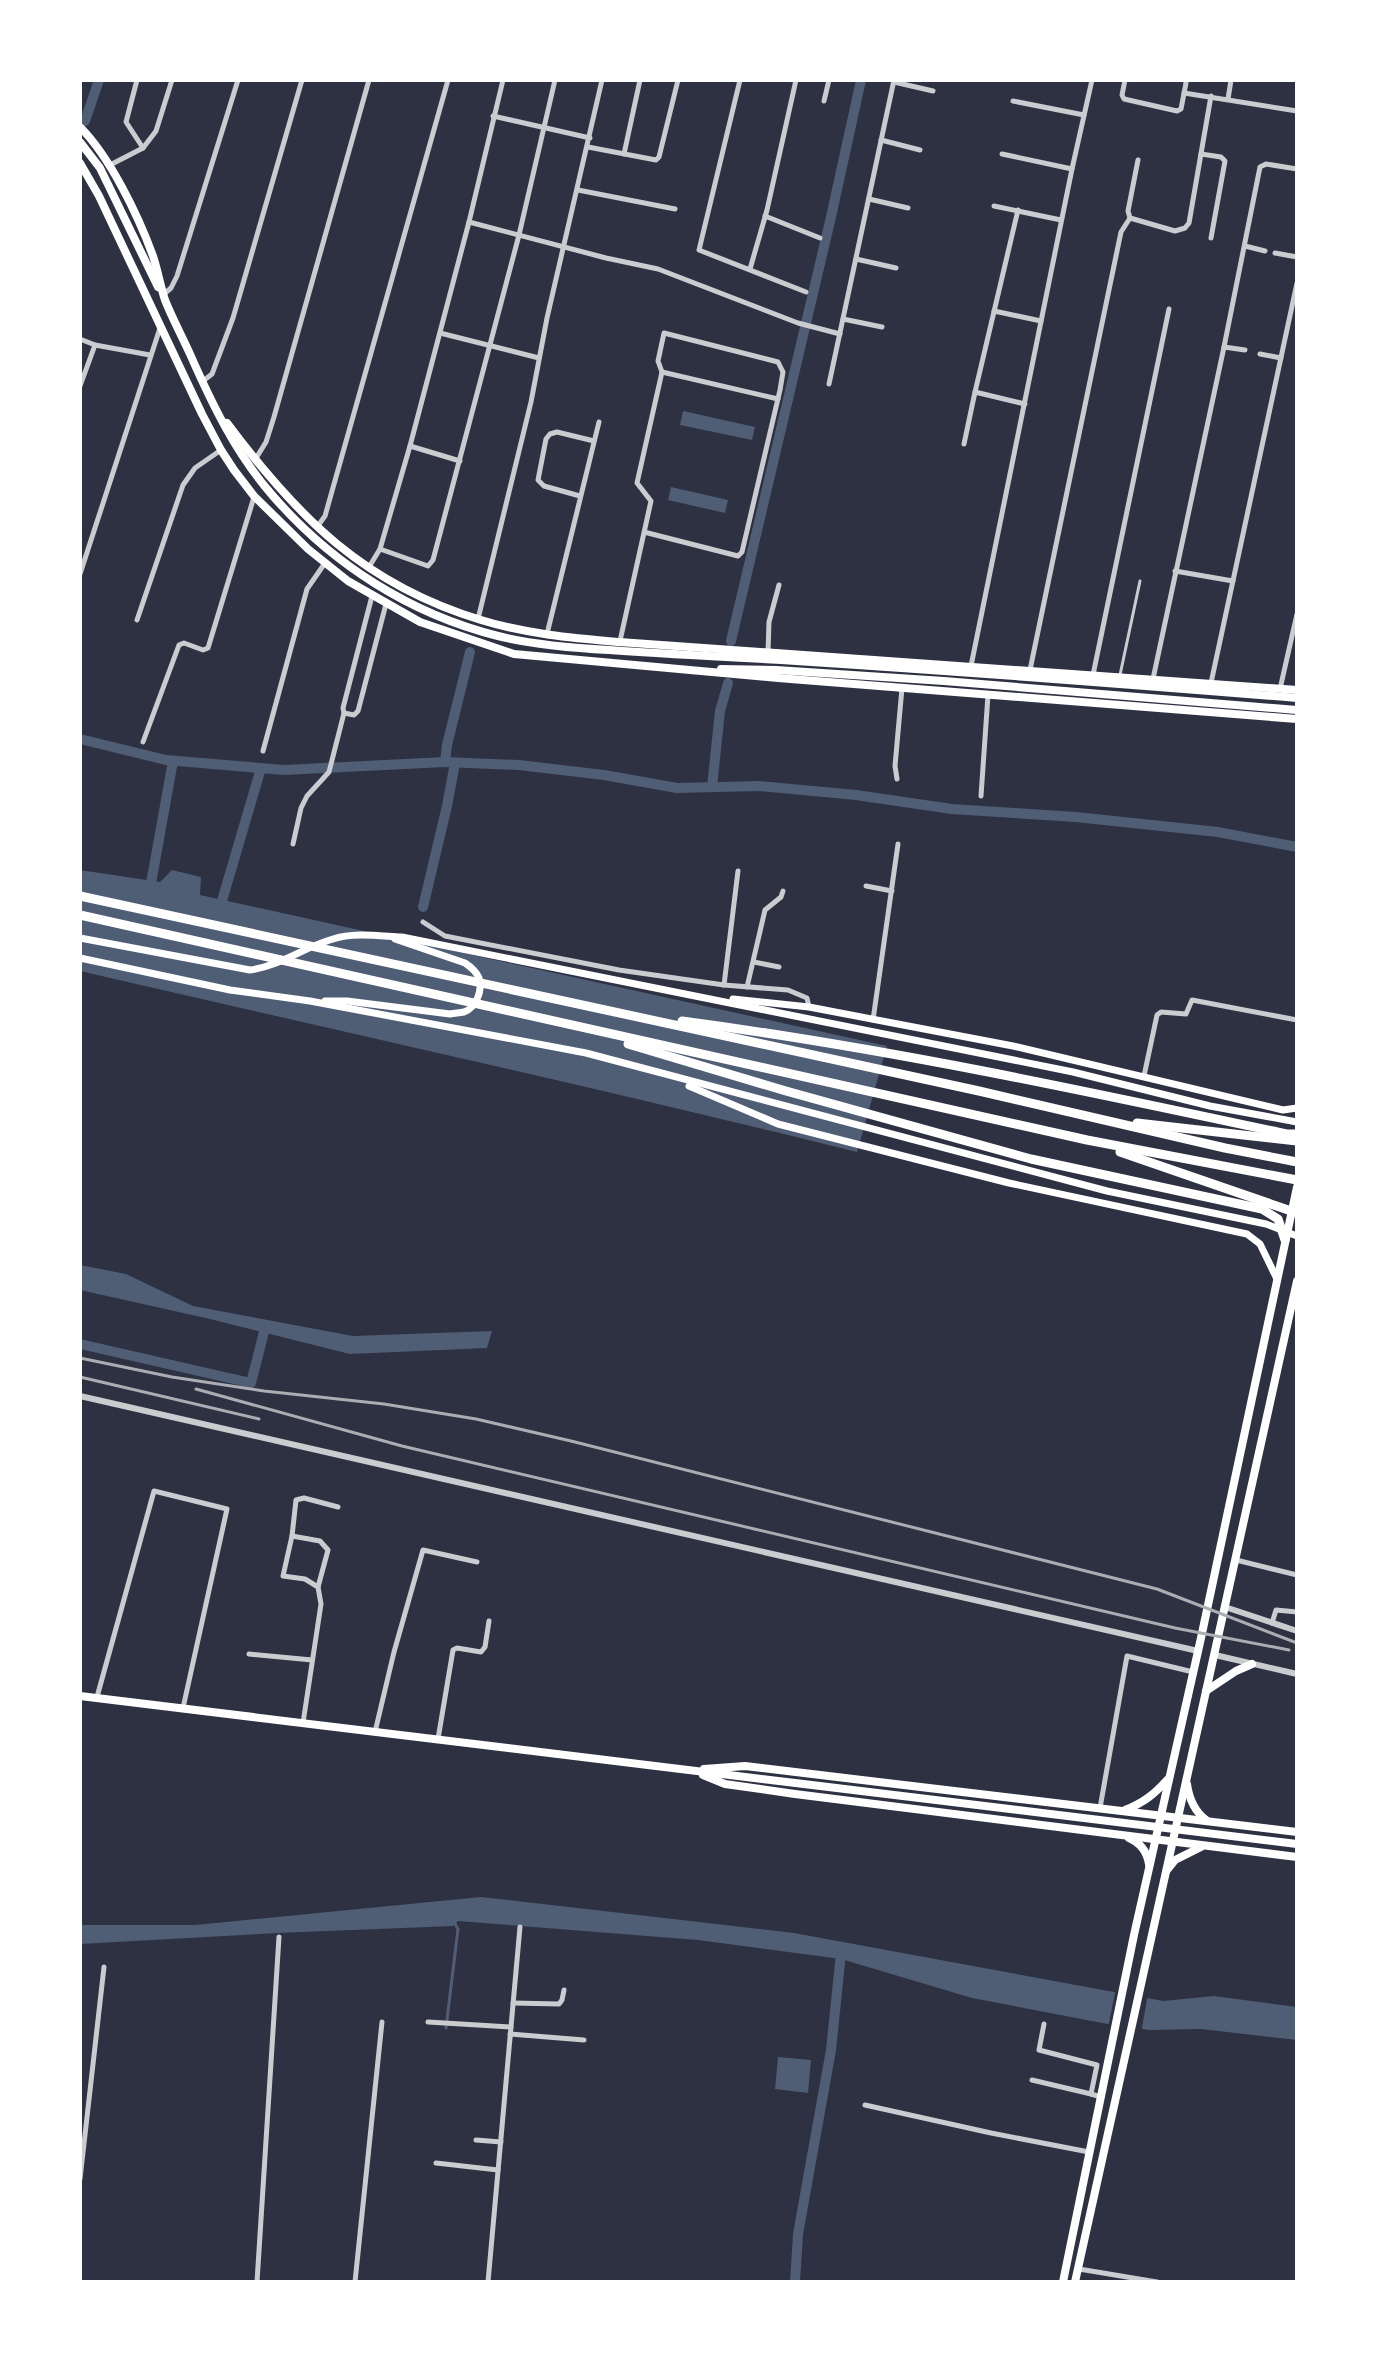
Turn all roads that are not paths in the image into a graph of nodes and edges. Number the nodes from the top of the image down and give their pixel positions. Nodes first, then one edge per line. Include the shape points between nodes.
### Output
1 (137, 80) edge
2 (172, 80) edge
3 (238, 80) edge
4 (302, 80) edge
5 (369, 80) edge
6 (448, 80) edge
7 (503, 80) edge
8 (555, 80) edge
9 (602, 80) edge
10 (640, 80) edge
11 (678, 80) edge
12 (740, 80) edge
13 (796, 80) edge
14 (829, 80) edge
15 (1092, 80) edge
16 (1125, 80) edge
17 (1185, 80) edge
18 (1231, 80) edge
19 (894, 81) edge
20 (933, 91) dead end
21 (1184, 93) junction
22 (1211, 96) junction
23 (1228, 99) junction
24 (824, 101) dead end
25 (1013, 101) dead end
26 (1297, 111) edge
27 (1084, 115) junction
28 (493, 116) junction
29 (80, 127) edge
30 (544, 127) junction
31 (590, 138) junction
32 (881, 140) junction
33 (80, 142) edge
34 (588, 147) junction
35 (143, 148) junction
36 (920, 150) dead end
37 (624, 154) junction
38 (1002, 154) dead end
39 (1201, 154) junction
40 (1138, 160) dead end
41 (80, 163) edge
42 (110, 165) junction
43 (1072, 169) junction
44 (1297, 169) edge
45 (578, 190) junction
46 (869, 199) junction
47 (994, 206) dead end
48 (908, 208) dead end
49 (675, 209) dead end
50 (1018, 210) junction
51 (765, 216) junction
52 (1130, 218) junction
53 (1061, 220) junction
54 (469, 222) junction
55 (519, 235) junction
56 (820, 238) dead end
57 (1211, 238) dead end
58 (1245, 246) junction
59 (565, 248) junction
60 (1265, 251) dead end
61 (1275, 253) dead end
62 (1297, 257) edge
63 (856, 259) junction
64 (896, 268) dead end
65 (750, 269) junction
66 (1297, 283) edge
67 (806, 292) dead end
68 (163, 296) junction
69 (1169, 309) dead end
70 (994, 311) junction
71 (843, 319) junction
72 (1041, 321) junction
73 (161, 327) junction
74 (882, 327) dead end
75 (440, 333) junction
76 (840, 334) junction
77 (80, 339) edge
78 (95, 345) junction
79 (491, 345) junction
80 (1224, 347) junction
81 (1245, 350) dead end
82 (1260, 354) dead end
83 (150, 355) junction
84 (539, 358) junction
85 (1281, 358) junction
86 (662, 372) junction
87 (202, 381) junction
88 (829, 384) dead end
89 (80, 386) edge
90 (975, 392) junction
91 (778, 399) junction
92 (213, 403) junction
93 (1025, 404) junction
94 (599, 422) dead end
95 (594, 441) junction
96 (964, 444) dead end
97 (410, 446) junction
98 (221, 450) junction
99 (255, 460) junction
100 (460, 461) junction
101 (254, 496) junction
102 (580, 496) junction
103 (316, 528) junction
104 (644, 532) junction
105 (380, 549) junction
106 (82, 562) edge
107 (325, 563) junction
108 (369, 567) junction
109 (1175, 571) junction
110 (80, 574) edge
111 (1140, 581) dead end
112 (1233, 581) junction
113 (779, 585) dead end
114 (372, 596) junction
115 (386, 604) junction
116 (1297, 614) edge
117 (478, 619) junction
118 (137, 620) dead end
119 (547, 634) junction
120 (619, 642) junction
121 (768, 652) junction
122 (971, 666) junction
123 (684, 670) junction
124 (1030, 670) junction
125 (1093, 675) junction
126 (1117, 677) junction
127 (1153, 679) junction
128 (1177, 681) junction
129 (1211, 683) junction
130 (902, 688) junction
131 (1280, 689) junction
132 (1297, 690) edge
133 (988, 695) junction
134 (1297, 698) edge
135 (1112, 704) junction
136 (1174, 709) junction
137 (1297, 710) edge
138 (344, 713) junction
139 (1297, 719) edge
140 (143, 742) dead end
141 (263, 751) dead end
142 (897, 779) dead end
143 (981, 796) dead end
144 (293, 844) dead end
145 (898, 844) dead end
146 (738, 871) dead end
147 (866, 886) dead end
148 (783, 891) dead end
149 (892, 891) junction
150 (80, 896) edge
151 (80, 915) edge
152 (423, 922) dead end
153 (389, 937) junction
154 (80, 938) edge
155 (80, 958) edge
156 (754, 962) junction
157 (779, 967) dead end
158 (724, 985) junction
159 (747, 987) junction
160 (699, 996) junction
161 (310, 1001) junction
162 (809, 1007) junction
163 (619, 1013) junction
164 (873, 1020) junction
165 (1297, 1020) edge
166 (558, 1023) junction
167 (666, 1076) junction
168 (1144, 1076) junction
169 (1297, 1108) edge
170 (1098, 1117) junction
171 (1297, 1122) edge
172 (1297, 1134) edge
173 (1087, 1140) junction
174 (1297, 1141) edge
175 (1297, 1162) edge
176 (1297, 1180) edge
177 (1297, 1187) edge
178 (1297, 1213) edge
179 (1297, 1236) edge
180 (1285, 1240) junction
181 (1277, 1279) junction
182 (1297, 1281) edge
183 (80, 1396) edge
184 (338, 1507) dead end
185 (292, 1536) junction
186 (1235, 1560) junction
187 (477, 1562) dead end
188 (1297, 1575) edge
189 (318, 1587) junction
190 (1225, 1607) junction
191 (1297, 1612) edge
192 (489, 1621) dead end
193 (1272, 1623) junction
194 (1297, 1631) edge
195 (1198, 1651) junction
196 (249, 1654) dead end
197 (1215, 1655) junction
198 (312, 1660) junction
199 (1252, 1664) junction
200 (1193, 1672) junction
201 (1297, 1674) edge
202 (1206, 1691) junction
203 (80, 1696) edge
204 (96, 1698) junction
205 (183, 1708) junction
206 (303, 1723) junction
207 (375, 1732) junction
208 (438, 1740) junction
209 (1188, 1767) junction
210 (691, 1770) junction
211 (1169, 1778) junction
212 (1059, 1803) junction
213 (1100, 1809) junction
214 (1120, 1811) junction
215 (1160, 1816) junction
216 (1177, 1819) junction
217 (1208, 1822) junction
218 (1054, 1826) junction
219 (1280, 1830) junction
220 (1297, 1832) edge
221 (1116, 1833) junction
222 (1156, 1839) junction
223 (1173, 1841) junction
224 (1297, 1844) edge
225 (1206, 1845) junction
226 (1278, 1854) junction
227 (1297, 1857) edge
228 (1149, 1869) junction
229 (1164, 1875) junction
230 (520, 1927) dead end
231 (279, 1937) dead end
232 (104, 1967) dead end
233 (564, 1990) dead end
234 (513, 2003) junction
235 (382, 2022) dead end
236 (428, 2022) dead end
237 (1044, 2024) dead end
238 (511, 2030) junction
239 (584, 2040) dead end
240 (1032, 2080) dead end
241 (1096, 2095) junction
242 (865, 2105) dead end
243 (476, 2140) dead end
244 (501, 2142) junction
245 (1089, 2152) junction
246 (436, 2163) dead end
247 (498, 2170) junction
248 (80, 2179) edge
249 (1078, 2269) junction
250 (257, 2282) edge
251 (355, 2282) edge
252 (488, 2282) edge
253 (1063, 2282) edge
254 (1075, 2282) edge
255 (1157, 2282) edge

1 - 35 street via 126,122
2 - 35 street via 156,131
3 - 68 street via 177,276
4 - 87 street via 232,321 212,374
5 - 99 street via 274,417
6 - 103 street via 325,516
7 - 28 street
8 - 30 street
9 - 31 street
10 - 37 street
11 - 37 street via 659,157 653,161
12 - 65 street via 699,250
13 - 51 street
14 - 24 street
15 - 27 street
16 - 21 street via 1124,99 1179,110
17 - 21 street
18 - 23 street
19 - 20 street
19 - 32 street
21 - 22 street
22 - 23 street
22 - 39 street
23 - 26 street
25 - 27 street
27 - 43 street
28 - 30 street
28 - 54 street
29 - 42 main road
30 - 31 street
30 - 55 street
31 - 34 street
32 - 36 street
32 - 46 street
33 - 68 main road via 100,168
34 - 37 street
34 - 45 street
35 - 42 street
38 - 43 street
39 - 52 street via 1185,228 1175,231
39 - 57 street via 1225,161
40 - 52 street
41 - 73 main road
42 - 68 main road via 148,244
43 - 53 street
44 - 58 street via 1260,167
45 - 49 street
45 - 59 street
46 - 48 street
46 - 63 street
47 - 50 street
50 - 53 street
50 - 70 street
51 - 56 street
51 - 65 street
52 - 124 street via 1121,232
53 - 72 street
54 - 55 street
54 - 75 street
55 - 59 street
55 - 79 street
58 - 60 street
58 - 80 street
59 - 76 street via 658,269
59 - 84 street
61 - 62 street
63 - 64 street
63 - 71 street
65 - 67 street
66 - 85 street
68 - 87 main road
69 - 125 street
70 - 72 street
70 - 90 street
71 - 74 street
71 - 76 street
72 - 93 street
73 - 83 street
73 - 98 main road
75 - 79 street
75 - 97 street
76 - 88 street
77 - 78 street
78 - 83 street
78 - 89 street
79 - 84 street
79 - 100 street
80 - 81 street
80 - 109 street
82 - 85 street
83 - 106 street
84 - 117 street
85 - 112 street
86 - 91 street
86 - 91 street via 658,361 664,333 778,362 783,372
86 - 104 street via 637,483 651,501
87 - 92 main road
90 - 93 street
90 - 96 street
91 - 104 street via 738,556
92 - 99 main road
92 - 134 main road via 249,466 294,520 343,563 402,599 498,636 562,647
93 - 122 street
94 - 95 street
95 - 102 street
95 - 102 street via 557,432 546,439 538,480
97 - 100 street
97 - 105 street
98 - 101 main road
98 - 118 street via 195,468 183,485
99 - 103 main road
100 - 105 street via 432,565
101 - 107 main road
101 - 140 street via 208,648 179,645
102 - 119 street
103 - 108 main road
104 - 120 street
105 - 108 street
106 - 110 street
107 - 114 main road
107 - 141 street via 307,589
108 - 117 main road via 428,601
109 - 112 street
109 - 127 street
111 - 126 lane
112 - 129 street
113 - 121 street
114 - 115 main road
114 - 138 street
115 - 123 main road via 420,622 514,654
115 - 138 street via 358,711
116 - 131 street
117 - 119 main road
119 - 120 main road
120 - 121 main road
121 - 122 main road
122 - 124 main road
123 - 130 main road
123 - 137 main road via 776,670
124 - 125 main road
125 - 126 main road
126 - 127 main road
126 - 135 main road
127 - 128 main road
128 - 129 main road
128 - 136 main road
129 - 131 main road
130 - 133 main road
130 - 142 street
131 - 132 main road
133 - 135 main road
133 - 143 street
135 - 136 main road
136 - 139 main road
138 - 144 street via 329,772 307,796
145 - 149 street
146 - 158 street
147 - 149 street
148 - 156 street via 765,910
149 - 164 street
150 - 163 highway
151 - 166 highway
152 - 158 street via 445,936
153 - 154 main road via 332,939 250,970
153 - 160 main road
153 - 161 main road via 472,968 480,982 472,1007 450,1014
155 - 161 main road
156 - 157 street
156 - 159 street
158 - 159 street
159 - 162 street via 788,990 807,998
160 - 162 main road
160 - 171 main road
161 - 167 main road via 586,1053
162 - 164 main road
163 - 170 highway
163 - 172 highway via 882,1051
164 - 168 main road
165 - 168 street via 1192,1000 1186,1014 1157,1015
166 - 173 highway
166 - 180 highway via 1031,1159 1243,1203 1278,1219
167 - 179 main road via 1107,1191 1266,1224
167 - 181 main road via 778,1124 1009,1183 1247,1234 1260,1244
168 - 169 main road via 1283,1110
170 - 174 highway
170 - 175 highway
173 - 176 highway
173 - 178 highway
177 - 180 main road
180 - 181 main road
181 - 195 main road
182 - 186 main road
183 - 195 street
184 - 185 street via 296,1500
185 - 189 street via 283,1576
185 - 189 street via 320,1541 328,1550
186 - 188 street
186 - 190 main road
187 - 207 street via 423,1550
189 - 198 street via 321,1604
190 - 193 street
190 - 197 main road
191 - 193 street via 1276,1610
192 - 208 street via 481,1652 453,1650
193 - 194 street
195 - 200 main road
196 - 198 street
197 - 199 street
197 - 202 main road
198 - 206 street
199 - 201 street
199 - 202 main road
200 - 211 main road
200 - 213 street via 1127,1656
202 - 209 main road
203 - 204 main road
204 - 205 main road
204 - 205 street via 154,1491 227,1509
205 - 206 main road
206 - 207 main road
207 - 208 main road
208 - 210 main road
209 - 216 main road
209 - 217 main road via 1191,1802
210 - 212 main road via 745,1766
210 - 218 main road via 725,1784
210 - 224 main road
211 - 214 main road via 1141,1804
211 - 215 main road
212 - 213 main road
212 - 218 main road via 1065,1819
213 - 214 main road
214 - 215 main road
215 - 216 main road
215 - 222 main road
216 - 217 main road
216 - 223 main road
217 - 219 main road
218 - 221 main road
219 - 220 main road
219 - 226 main road via 1270,1839
221 - 222 main road
221 - 228 main road via 1139,1844
222 - 223 main road
222 - 228 main road
223 - 225 main road
223 - 229 main road
225 - 226 main road
225 - 229 main road via 1175,1860
226 - 227 main road
228 - 241 main road
229 - 249 main road
230 - 234 street
231 - 250 street
232 - 248 street
233 - 234 street via 559,2004
234 - 238 street
235 - 251 street
236 - 238 street
237 - 241 street via 1039,2050 1097,2065
238 - 239 street
238 - 244 street
240 - 241 street
241 - 245 main road
242 - 245 street
243 - 244 street
244 - 247 street
245 - 253 main road
246 - 247 street
247 - 252 street
249 - 254 main road
249 - 255 street

